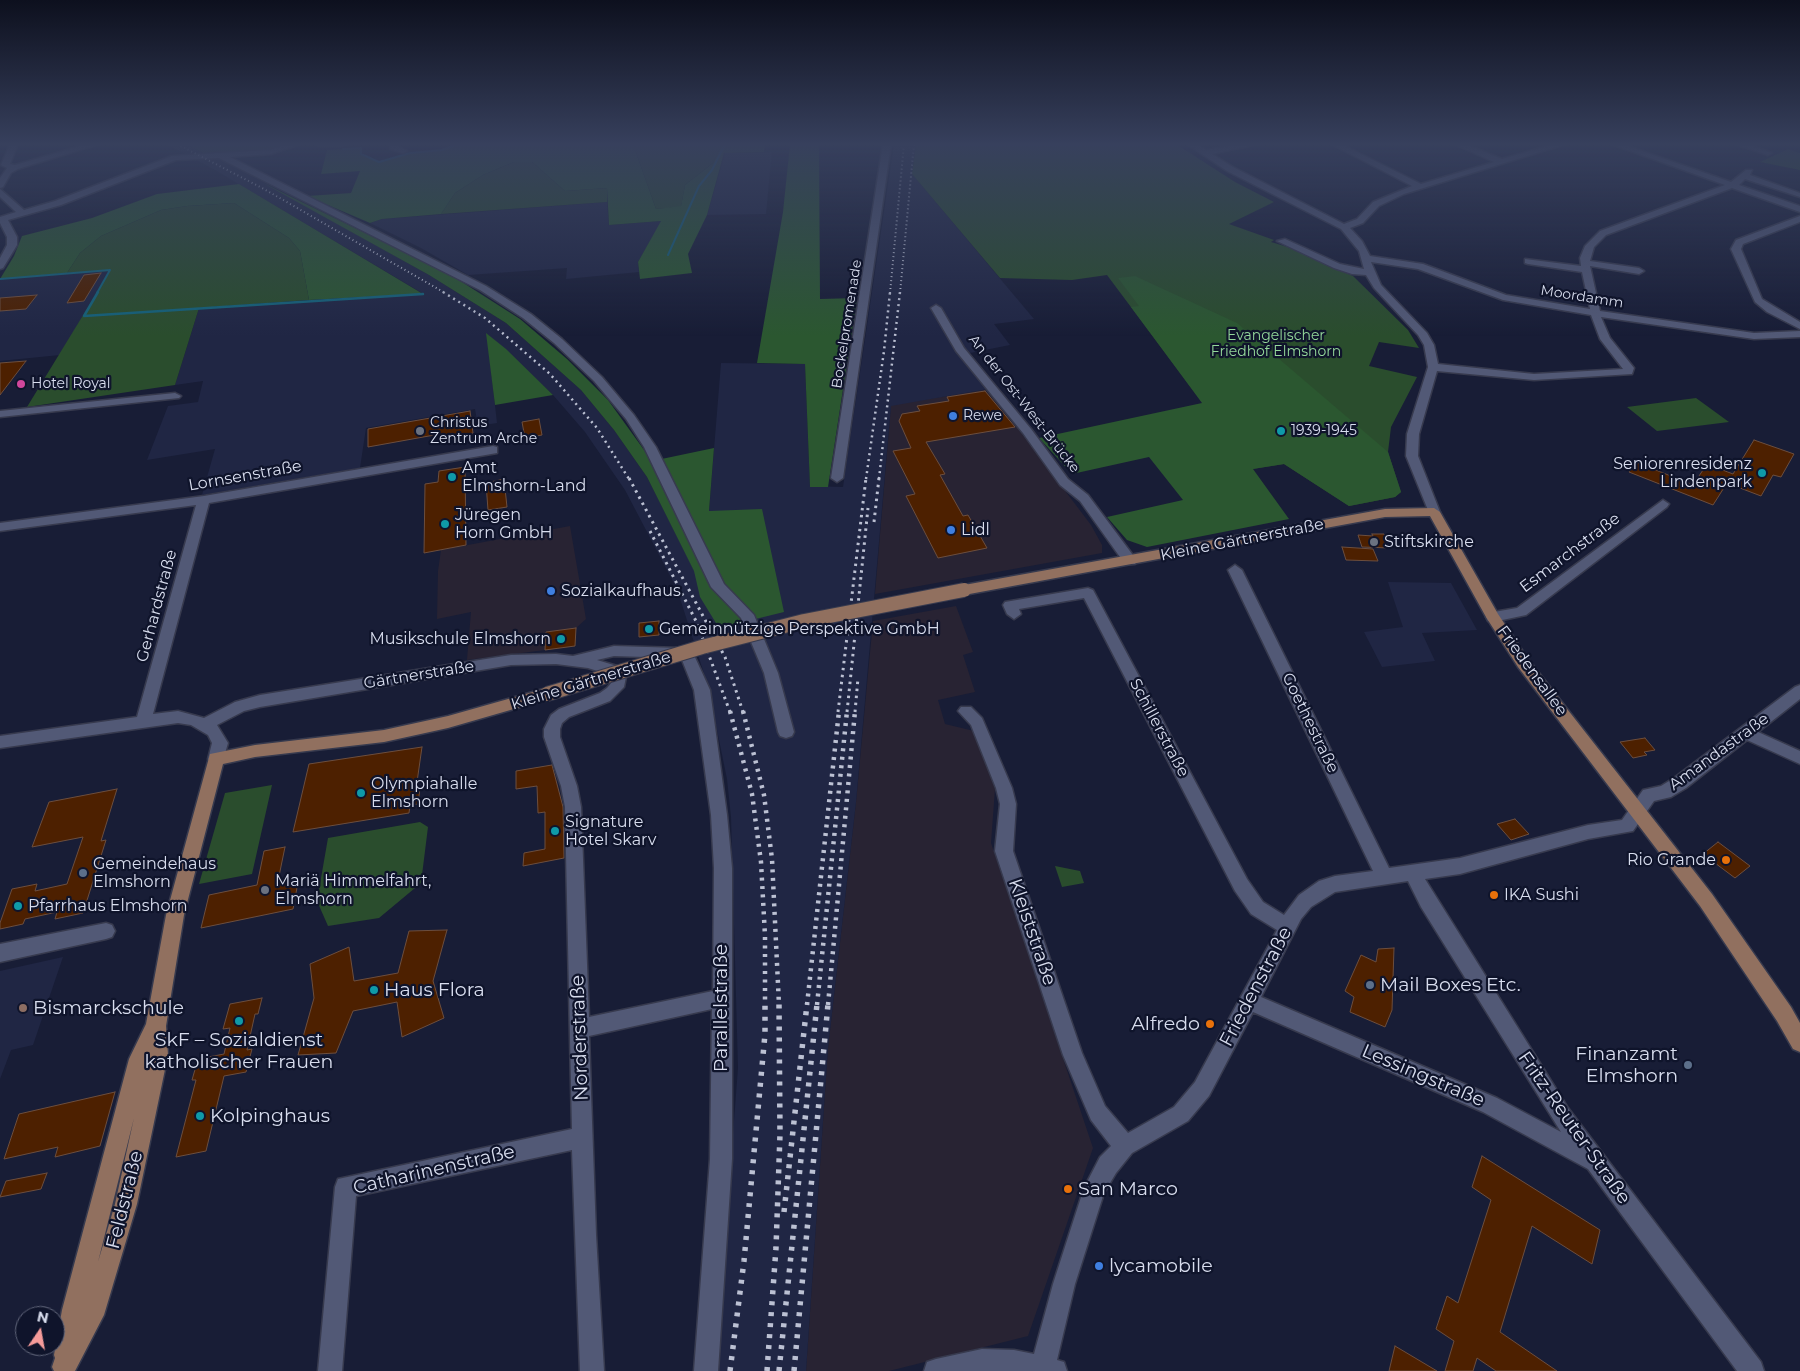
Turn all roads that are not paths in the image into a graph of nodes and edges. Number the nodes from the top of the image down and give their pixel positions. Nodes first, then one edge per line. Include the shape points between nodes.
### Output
1 (16, 208) edge
2 (40, 208) edge
3 (327, 208) edge
4 (878, 208) edge
5 (1305, 208) edge
6 (1372, 208) edge
7 (1671, 208) edge
8 (22, 214) junction
9 (2, 219) edge
10 (1800, 219) edge
11 (1344, 227) junction
12 (1282, 241) dead end
13 (1365, 258) junction
14 (1528, 261) dead end
15 (0, 266) edge
16 (1586, 267) junction
17 (1639, 271) dead end
18 (1369, 272) junction
19 (936, 308) dead end
20 (1596, 314) junction
21 (1800, 333) edge
22 (1434, 367) junction
23 (175, 396) dead end
24 (0, 414) edge
25 (493, 450) dead end
26 (837, 478) dead end
27 (204, 500) junction
28 (1663, 504) dead end
29 (1434, 512) junction
30 (0, 527) edge
31 (1130, 562) junction
32 (1235, 570) dead end
33 (1014, 614) dead end
34 (1493, 617) junction
35 (638, 652) junction
36 (680, 652) joint
37 (574, 661) junction
38 (612, 670) junction
39 (1800, 691) edge
40 (966, 711) dead end
41 (144, 721) junction
42 (205, 724) junction
43 (786, 732) dead end
44 (1746, 733) junction
45 (0, 742) edge
46 (1800, 758) edge
47 (216, 759) junction
48 (1637, 810) junction
49 (1413, 873) junction
50 (1384, 876) junction
51 (1288, 927) junction
52 (106, 931) dead end
53 (0, 953) edge
54 (721, 998) junction
55 (1249, 1001) junction
56 (580, 1028) junction
57 (1800, 1042) edge
58 (583, 1137) junction
59 (1125, 1146) junction
60 (1593, 1160) junction
61 (1049, 1369) edge
62 (60, 1370) edge
63 (330, 1371) edge
64 (592, 1371) edge
65 (706, 1371) edge
66 (936, 1371) edge
67 (1752, 1371) edge

1 - 8 street
2 - 8 street
3 - 43 street via 483,288 527,316 598,379 630,417 650,448 718,587 747,615 771,674
4 - 26 street, Bockelpromenade
5 - 11 street
6 - 11 street via 1360,221
7 - 16 street via 1604,233 1590,246
8 - 9 street
9 - 15 street via 12,237 12,245
10 - 21 street via 1739,242 1736,249 1758,300
11 - 13 street via 1364,252
12 - 18 street via 1337,266
13 - 18 street
13 - 20 street, Moordamm via 1406,263 1503,297
14 - 16 street
16 - 17 street
16 - 20 street
18 - 22 street via 1377,286 1422,333 1429,345
19 - 31 street, An der Ost-West-Brücke via 960,349 1064,482 1084,498
20 - 21 street, Moordamm via 1754,336
20 - 22 street via 1606,339 1630,368 1628,372 1534,377
22 - 29 street, Friedensallee via 1411,447
23 - 24 street
25 - 27 street, Lornsenstraße
27 - 30 street, Lornsenstraße
27 - 41 street, Gerhardstraße
28 - 34 street, Esmarchstraße via 1521,612
29 - 31 main road, Kleine Gärtnerstraße via 1385,513
29 - 34 main road, Friedensallee
31 - 47 main road, Kleine Gärtnerstraße, bridge via 964,590 767,630 465,718 384,736 255,750
32 - 50 street, Goethestraße
33 - 51 street, Schillerstraße via 1010,605 1088,593 1241,885 1258,908
34 - 48 main road, Friedensallee via 1523,663
35 - 36 street, Gärtnerstraße
35 - 37 street, Gärtnerstraße via 614,651
35 - 38 street
36 - 54 street, Parallelstraße via 688,657 702,690 719,815 723,868
37 - 38 street
37 - 42 street, Gärtnerstraße via 511,660 260,701 240,706
38 - 56 street, Norderstraße via 619,683 612,692 564,712 556,719 552,737 574,807
39 - 44 street, Amandastraße
40 - 59 street, Kleiststraße via 977,722 1004,788 1008,804 1004,851 1073,1055 1098,1113
41 - 42 street via 178,717
41 - 45 street
42 - 47 street via 219,738
44 - 46 street
44 - 48 street, Amandastraße via 1680,783 1665,792 1650,795
47 - 62 main road, Feldstraße via 175,915 156,1026 158,1055 126,1204 96,1306
48 - 49 street, Friedenstraße via 1627,826 1588,832 1460,866
48 - 57 main road, Friedensallee via 1706,900
49 - 50 street, Friedenstraße
49 - 60 street, Fritz-Reuter-Straße via 1506,1029
50 - 51 street, Friedenstraße via 1325,887 1305,900
51 - 55 street, Friedenstraße
52 - 53 street
54 - 56 street
54 - 65 street, Parallelstraße via 720,1200
55 - 59 street, Friedenstraße via 1202,1089 1188,1108 1163,1126
55 - 60 street, Lessingstraße via 1490,1105
56 - 58 street, Norderstraße
58 - 63 street, Catharinenstraße via 346,1186
58 - 64 street, Norderstraße via 586,1283
59 - 61 street, Friedenstraße via 1095,1188 1064,1284
60 - 67 street, Fritz-Reuter-Straße
61 - 66 street via 1014,1362 982,1361

